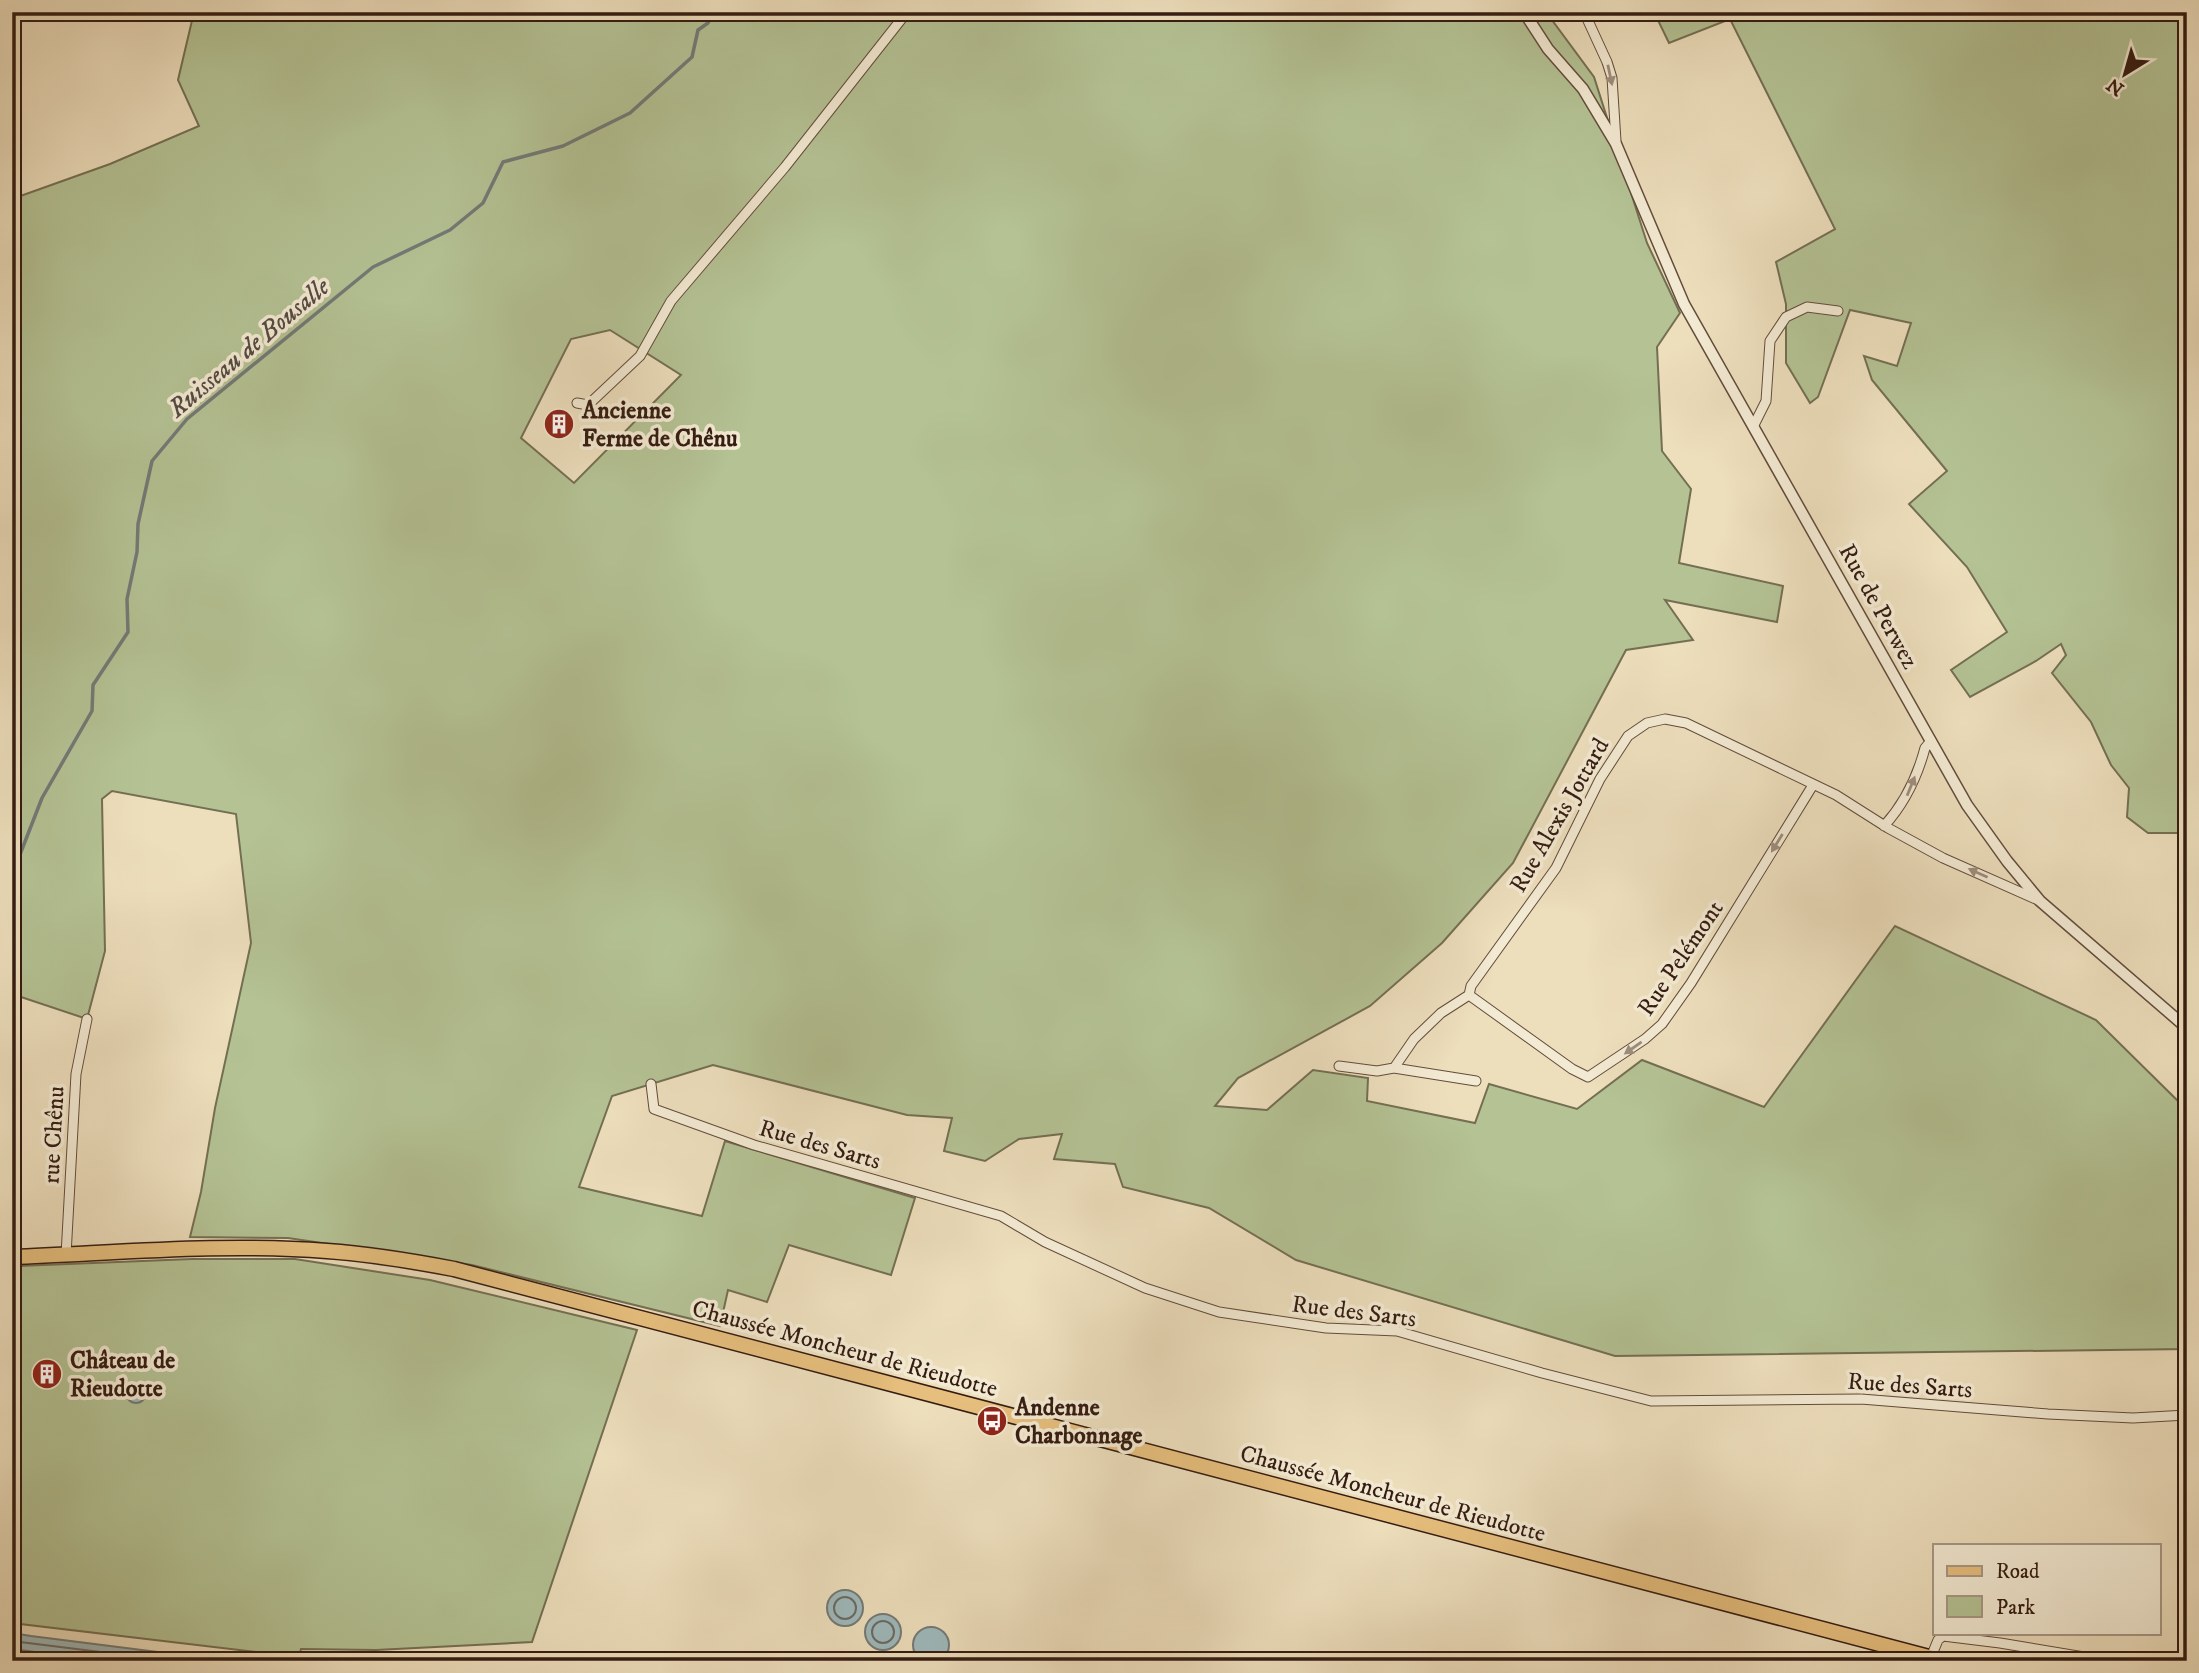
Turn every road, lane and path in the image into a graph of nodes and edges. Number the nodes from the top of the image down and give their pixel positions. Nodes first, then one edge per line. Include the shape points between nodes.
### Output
1 (907, 12) edge
2 (1524, 12) edge
3 (1584, 12) edge
4 (1616, 144) junction
5 (1838, 312) dead end
6 (577, 403) dead end
7 (1754, 425) junction
8 (1931, 741) junction
9 (1813, 785) junction
10 (1884, 826) junction
11 (2040, 901) junction
12 (1469, 995) junction
13 (87, 1019) dead end
14 (2187, 1028) edge
15 (1339, 1066) dead end
16 (1394, 1069) junction
17 (1476, 1081) dead end
18 (651, 1084) dead end
19 (66, 1255) junction
20 (12, 1257) edge
21 (2187, 1415) edge
22 (1931, 1659) edge
23 (2108, 1661) edge

1 - 6 street via 671,301 640,356 588,405
2 - 4 street, Rue de Perwez via 1583,89
3 -> 4 street, Rue de Perwez via 1612,78
4 - 7 street, Rue de Perwez via 1684,304
5 - 7 street via 1807,307 1786,317 1770,341 1766,401
7 - 8 street, Rue de Perwez
10 -> 8 street via 1907,797
8 - 11 street, Rue de Perwez via 1968,805
9 - 10 street
9 - 12 street, Rue Alexis Jottard via 1686,723 1665,719 1647,723 1628,736 1600,779 1556,868
9 -> 12 street, Rue Pelémont via 1692,983 1661,1024 1588,1077
11 -> 10 street
11 - 14 street, Rue de Perwez
12 - 16 street, Rue Alexis Jottard via 1414,1039
13 - 19 street, rue Chênu via 76,1074
15 - 16 street via 1377,1072
16 - 17 street
18 - 21 street, Rue des Sarts via 654,1109 754,1145 1001,1216 1045,1242 1145,1288 1219,1312 1326,1328 1397,1331 1651,1401 1861,1399 2048,1414
19 - 20 main road, Chaussée Moncheur de Rieudotte
19 - 22 main road, Chaussée Moncheur de Rieudotte via 295,1250 454,1269
22 - 23 street via 1942,1636

